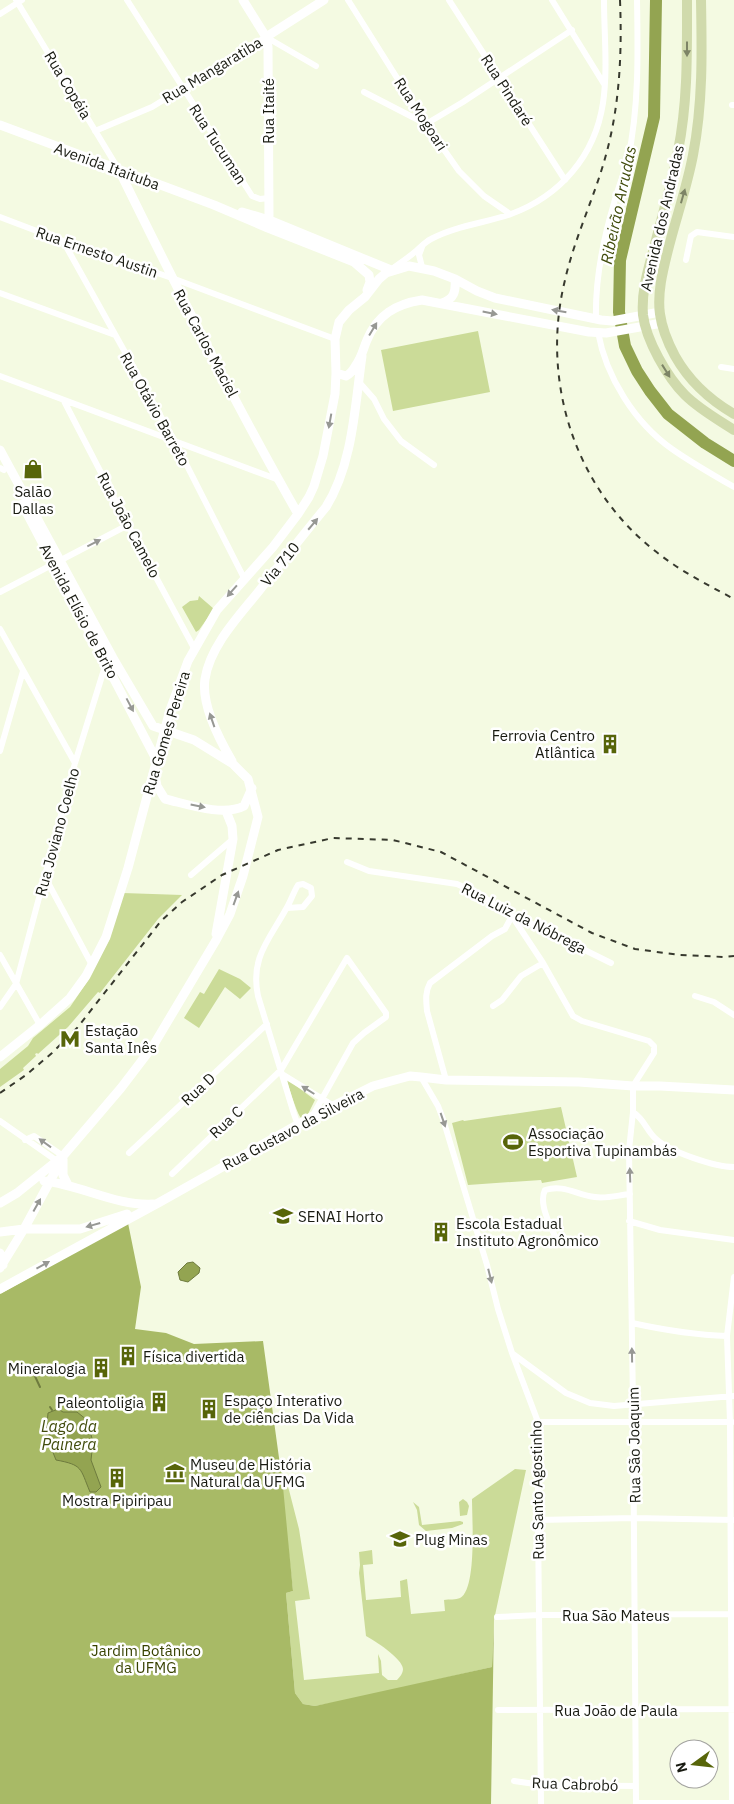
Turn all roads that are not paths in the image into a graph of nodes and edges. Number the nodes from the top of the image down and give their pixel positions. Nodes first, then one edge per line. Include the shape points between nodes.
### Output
1 (127, 0) edge
2 (243, 0) edge
3 (324, 0) edge
4 (348, 0) edge
5 (449, 0) edge
6 (552, 0) edge
7 (604, 0) edge
8 (637, 0) edge
9 (687, 0) edge
10 (702, 0) edge
11 (19, 1) edge
12 (0, 14) edge
13 (572, 30) junction
14 (266, 38) junction
15 (316, 66) dead end
16 (500, 78) junction
17 (604, 85) junction
18 (182, 88) junction
19 (364, 92) dead end
20 (426, 124) junction
21 (0, 126) edge
22 (96, 131) junction
23 (119, 170) junction
24 (565, 180) junction
25 (269, 198) junction
26 (510, 214) junction
27 (0, 216) edge
28 (268, 224) junction
29 (734, 237) edge
30 (63, 242) junction
31 (422, 246) junction
32 (686, 260) dead end
33 (422, 267) junction
34 (391, 270) junction
35 (172, 278) junction
36 (455, 279) junction
37 (0, 293) edge
38 (365, 297) junction
39 (442, 303) junction
40 (660, 312) junction
41 (640, 316) junction
42 (596, 319) junction
43 (662, 323) junction
44 (642, 327) junction
45 (602, 333) junction
46 (115, 335) junction
47 (335, 339) junction
48 (362, 356) junction
49 (721, 367) dead end
50 (734, 369) edge
51 (336, 373) junction
52 (0, 376) edge
53 (359, 382) junction
54 (368, 394) junction
55 (64, 401) junction
56 (356, 401) junction
57 (734, 414) edge
58 (734, 430) edge
59 (174, 440) junction
60 (0, 450) edge
61 (2, 464) edge
62 (434, 465) dead end
63 (278, 480) junction
64 (734, 487) edge
65 (298, 514) junction
66 (128, 525) junction
67 (57, 562) junction
68 (244, 578) junction
69 (0, 592) edge
70 (0, 629) edge
71 (194, 648) junction
72 (110, 660) junction
73 (23, 671) junction
74 (165, 731) junction
75 (0, 751) edge
76 (158, 761) junction
77 (75, 763) junction
78 (233, 764) junction
79 (154, 772) junction
80 (252, 788) junction
81 (164, 799) junction
82 (143, 809) junction
83 (226, 811) junction
84 (233, 839) junction
85 (347, 862) dead end
86 (191, 876) dead end
87 (45, 877) junction
88 (287, 908) dead end
89 (512, 916) junction
90 (216, 942) junction
91 (0, 955) edge
92 (543, 963) junction
93 (611, 963) dead end
94 (92, 965) junction
95 (16, 984) junction
96 (695, 996) dead end
97 (493, 1006) dead end
98 (0, 1007) edge
99 (734, 1015) edge
100 (267, 1024) junction
101 (40, 1025) junction
102 (0, 1056) edge
103 (282, 1072) junction
104 (421, 1077) junction
105 (446, 1080) junction
106 (633, 1086) junction
107 (734, 1090) edge
108 (322, 1098) junction
109 (334, 1106) junction
110 (633, 1112) junction
111 (312, 1116) junction
112 (0, 1121) edge
113 (298, 1124) junction
114 (128, 1153) dead end
115 (60, 1159) junction
116 (734, 1167) edge
117 (172, 1174) dead end
118 (34, 1180) junction
119 (50, 1182) junction
120 (68, 1185) junction
121 (630, 1194) junction
122 (0, 1203) edge
123 (156, 1204) junction
124 (629, 1221) junction
125 (24, 1229) junction
126 (0, 1232) edge
127 (557, 1240) dead end
128 (734, 1240) edge
129 (0, 1252) edge
130 (1, 1267) edge
131 (734, 1277) edge
132 (0, 1289) edge
133 (632, 1323) junction
134 (727, 1336) junction
135 (512, 1353) junction
136 (731, 1396) edge
137 (633, 1403) junction
138 (633, 1421) junction
139 (538, 1422) junction
140 (732, 1422) edge
141 (634, 1518) junction
142 (538, 1520) junction
143 (732, 1520) edge
144 (635, 1614) junction
145 (732, 1614) edge
146 (539, 1615) junction
147 (497, 1617) dead end
148 (732, 1709) edge
149 (498, 1710) dead end
150 (541, 1710) junction
151 (636, 1710) junction
152 (514, 1781) dead end
153 (542, 1785) junction
154 (636, 1786) junction
155 (636, 1803) edge
156 (542, 1804) edge
157 (733, 1804) edge

1 - 18 street, Rua Tucuman
2 - 14 main road, Rua Itaité
3 - 14 main road, Rua Mangaratiba
4 - 20 street, Rua Mogoari
5 - 16 street, Rua Pindaré
6 - 13 street
7 - 17 street
8 - 42 street via 638,67 634,119 628,160 602,247
9 -> 41 main road, Avenida dos Andradas via 683,128 646,277
40 -> 10 main road, Avenida dos Andradas via 663,272 697,132 701,93
11 - 12 street
11 - 22 street, Rua Copéia
13 - 16 street
13 - 17 street
14 - 15 street
14 - 18 street, Rua Mangaratiba
14 - 25 main road, Rua Itaité
16 - 20 street
16 - 24 street, Rua Pindaré
17 - 24 street via 601,115 593,140
18 - 22 street, Rua Mangaratiba via 152,107
18 - 25 street, Rua Tucuman via 252,196
19 - 20 street
20 - 26 street, Rua Mogoari via 470,184
21 - 23 main road, Avenida Itaituba
22 - 23 street, Rua Copéia
23 - 28 main road, Avenida Itaituba
23 - 35 main road, Rua Carlos Maciel
24 - 26 street via 531,206
25 - 28 main road, Rua Itaité
26 - 31 street via 446,232
27 - 30 street, Rua Ernesto Austin
28 - 34 main road, Avenida Itaituba
28 - 38 main road, Avenida Itaituba via 354,262 369,275
29 - 32 street via 694,234
30 - 35 street, Rua Ernesto Austin
30 - 46 street, Rua Otávio Barreto
31 - 33 street via 419,255
31 - 34 street
33 - 34 main road
33 - 36 main road
34 - 38 main road, Rua Gomes Pereira via 379,278
35 - 47 street, Rua Ernesto Austin
35 - 63 main road, Rua Carlos Maciel
36 - 39 main road via 454,294
42 -> 36 main road via 495,298
37 - 46 street
38 - 47 main road, Rua Gomes Pereira via 339,322
39 -> 45 main road
48 -> 39 main road via 374,326 393,309 422,300
40 - 41 main road
40 - 43 main road, Avenida dos Andradas
41 - 42 main road via 606,321
41 - 44 main road, Avenida dos Andradas
43 - 44 main road
43 - 57 main road, Avenida dos Andradas via 673,352 688,375 718,404
44 - 45 main road
44 -> 58 main road, Avenida dos Andradas via 683,393
45 - 64 street via 608,367 642,421 672,449
46 - 59 street, Rua Otávio Barreto
47 - 51 main road, Rua Gomes Pereira
48 - 51 main road via 349,375
48 - 53 main road, Via 710
49 - 50 street
51 -> 65 main road, Rua Gomes Pereira via 323,456 309,497
52 - 55 street
53 - 54 street
53 - 56 main road, Via 710
54 - 56 street via 360,394
54 - 62 street via 401,441
55 - 59 street
55 - 66 street, Rua João Camelo
78 -> 56 main road, Via 710 via 211,719 204,692 209,664 222,638 336,491
59 - 63 street
59 - 68 street, Rua Otávio Barreto
60 - 61 main road, Avenida Elísio de Brito
61 - 67 main road, Avenida Elísio de Brito
63 - 65 main road, Rua Carlos Maciel
65 - 68 main road, Rua Gomes Pereira
67 -> 66 street
66 - 71 street, Rua João Camelo
67 - 69 street
67 - 72 main road, Avenida Elísio de Brito
68 -> 71 main road, Rua Gomes Pereira via 217,610
70 - 73 street
71 - 74 main road, Rua Gomes Pereira
72 - 74 main road, Avenida Elísio de Brito via 154,726
72 -> 76 main road, Avenida Elísio de Brito
72 - 77 street, Rua Joviano Coelho
73 - 75 street
73 - 77 street
74 - 76 main road, Rua Gomes Pereira
74 - 78 main road via 194,740
76 - 79 main road, Rua Gomes Pereira
77 - 87 street, Rua Joviano Coelho
78 - 80 main road via 245,774
79 - 81 main road
79 - 82 main road, Rua Gomes Pereira
80 - 83 main road via 244,806
90 -> 80 main road via 230,914 250,855 258,817
81 - 82 main road
81 -> 83 main road
82 - 94 main road, Rua Gomes Pereira via 106,937
83 - 84 main road
84 - 86 street
84 - 90 main road
85 - 89 street, Rua Luiz da Nóbrega via 369,871 457,884
87 - 94 street
87 - 95 street, Rua Joviano Coelho
88 - 100 street via 264,945 255,976
89 - 92 street
89 - 93 street, Rua Luiz da Nóbrega
89 - 105 street via 504,929 430,983 427,989 427,1011
90 - 115 main road via 153,1046
91 - 95 street
92 - 97 street via 521,976
92 - 106 street via 575,1018 654,1044 654,1053
94 - 101 main road, Rua Gomes Pereira via 70,998
95 - 98 street, Rua Joviano Coelho
95 - 101 street
96 - 99 street via 714,1002
100 - 103 street
100 - 114 street, Rua D
101 - 102 main road, Rua Gomes Pereira
108 -> 103 street
103 - 108 street, Rua C via 347,958 386,1017 353,1043
103 - 113 street
103 - 117 street, Rua C
104 - 105 main road, Rua Gustavo da Silveira
104 - 109 main road, Rua Gustavo da Silveira via 410,1076 373,1086
104 -> 135 street, Rua Santo Agostinho via 443,1119
105 - 106 main road, Rua Gustavo da Silveira
106 - 107 main road, Rua Gustavo da Silveira
106 - 110 street, Rua São Joaquim
108 - 109 street
108 - 111 street
109 - 111 main road, Rua Gustavo da Silveira
110 - 116 street via 666,1146 710,1163
121 -> 110 street, Rua São Joaquim via 629,1150
111 - 113 main road, Rua Gustavo da Silveira
112 - 115 street via 25,1140 34,1136
113 - 123 main road, Rua Gustavo da Silveira
115 - 118 main road
115 - 119 main road
115 - 120 main road
118 - 119 main road
118 - 122 main road
119 - 120 main road
125 -> 119 main road
120 - 123 main road via 136,1205
121 - 124 street, Rua São Joaquim
121 - 127 street via 597,1198 566,1188 545,1190 547,1222
123 -> 125 main road via 80,1229
132 -> 123 main road, Rua Gustavo da Silveira
124 - 128 street via 660,1230
124 - 133 street, Rua São Joaquim
125 - 126 main road
125 - 130 main road
129 - 130 main road
131 - 134 street
133 - 134 street via 686,1333
137 -> 133 street, Rua São Joaquim
134 - 136 street
135 - 137 street via 566,1393 614,1406
135 - 139 street, Rua Santo Agostinho
136 - 137 street
136 - 140 street
137 - 138 street, Rua São Joaquim
138 - 139 street
138 - 140 street
138 - 141 street, Rua São Joaquim
139 - 142 street, Rua Santo Agostinho
140 - 143 street
141 - 142 street
141 - 143 street
141 - 144 street, Rua São Joaquim
142 - 146 street, Rua Santo Agostinho
143 - 145 street
144 - 145 street, Rua São Mateus
144 - 146 street, Rua São Mateus
144 - 151 street, Rua São Joaquim
145 - 148 street
146 - 147 street, Rua São Mateus
146 - 150 street, Rua Santo Agostinho
148 - 151 street, Rua João de Paula
148 - 157 street
149 - 150 street, Rua João de Paula
150 - 151 street, Rua João de Paula
150 - 153 street, Rua Santo Agostinho
151 - 154 street, Rua São Joaquim
152 - 153 street, Rua Cabrobó
153 - 154 street, Rua Cabrobó
153 - 156 street, Rua Santo Agostinho
154 - 155 street, Rua São Joaquim
155 - 157 street, Rua Cabrobó

